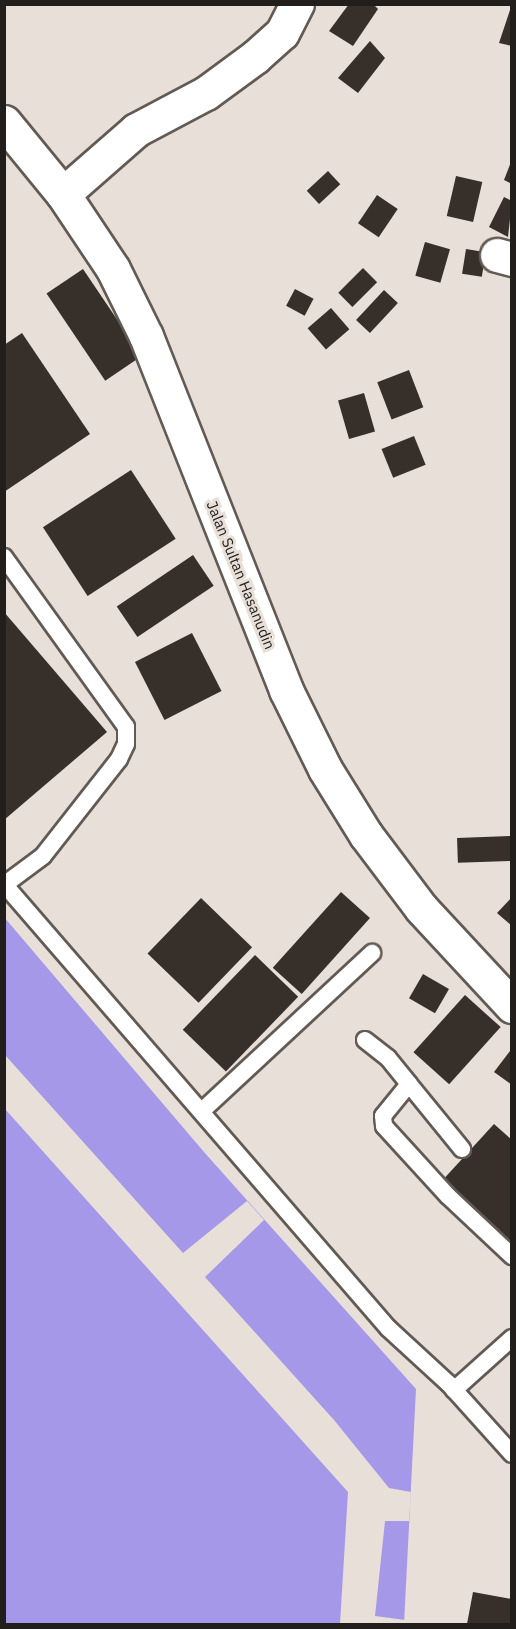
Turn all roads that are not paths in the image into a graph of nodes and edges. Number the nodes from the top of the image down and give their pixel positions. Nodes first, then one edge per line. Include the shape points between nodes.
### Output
1 (297, 4) edge
2 (4, 122) edge
3 (63, 194) junction
4 (4, 557) edge
5 (5, 884) edge
6 (372, 953) dead end
7 (512, 1006) edge
8 (365, 1040) dead end
9 (409, 1084) junction
10 (203, 1110) junction
11 (462, 1149) dead end
12 (512, 1256) edge
13 (512, 1338) edge
14 (454, 1390) junction
15 (512, 1454) edge

1 - 3 main road via 282,33 255,57 206,93 136,130
2 - 3 main road, Jalan Sultan Hasanudin
3 - 7 main road, Jalan Sultan Hasanudin via 113,268 146,336 286,690 325,769 366,835 421,908
4 - 5 lane via 126,727 126,744 119,759 43,856
5 - 10 lane
6 - 10 lane
8 - 9 lane via 388,1058
9 - 11 lane
9 - 12 lane via 383,1116 384,1125 448,1196
10 - 14 lane via 388,1328
13 - 14 lane
14 - 15 lane

